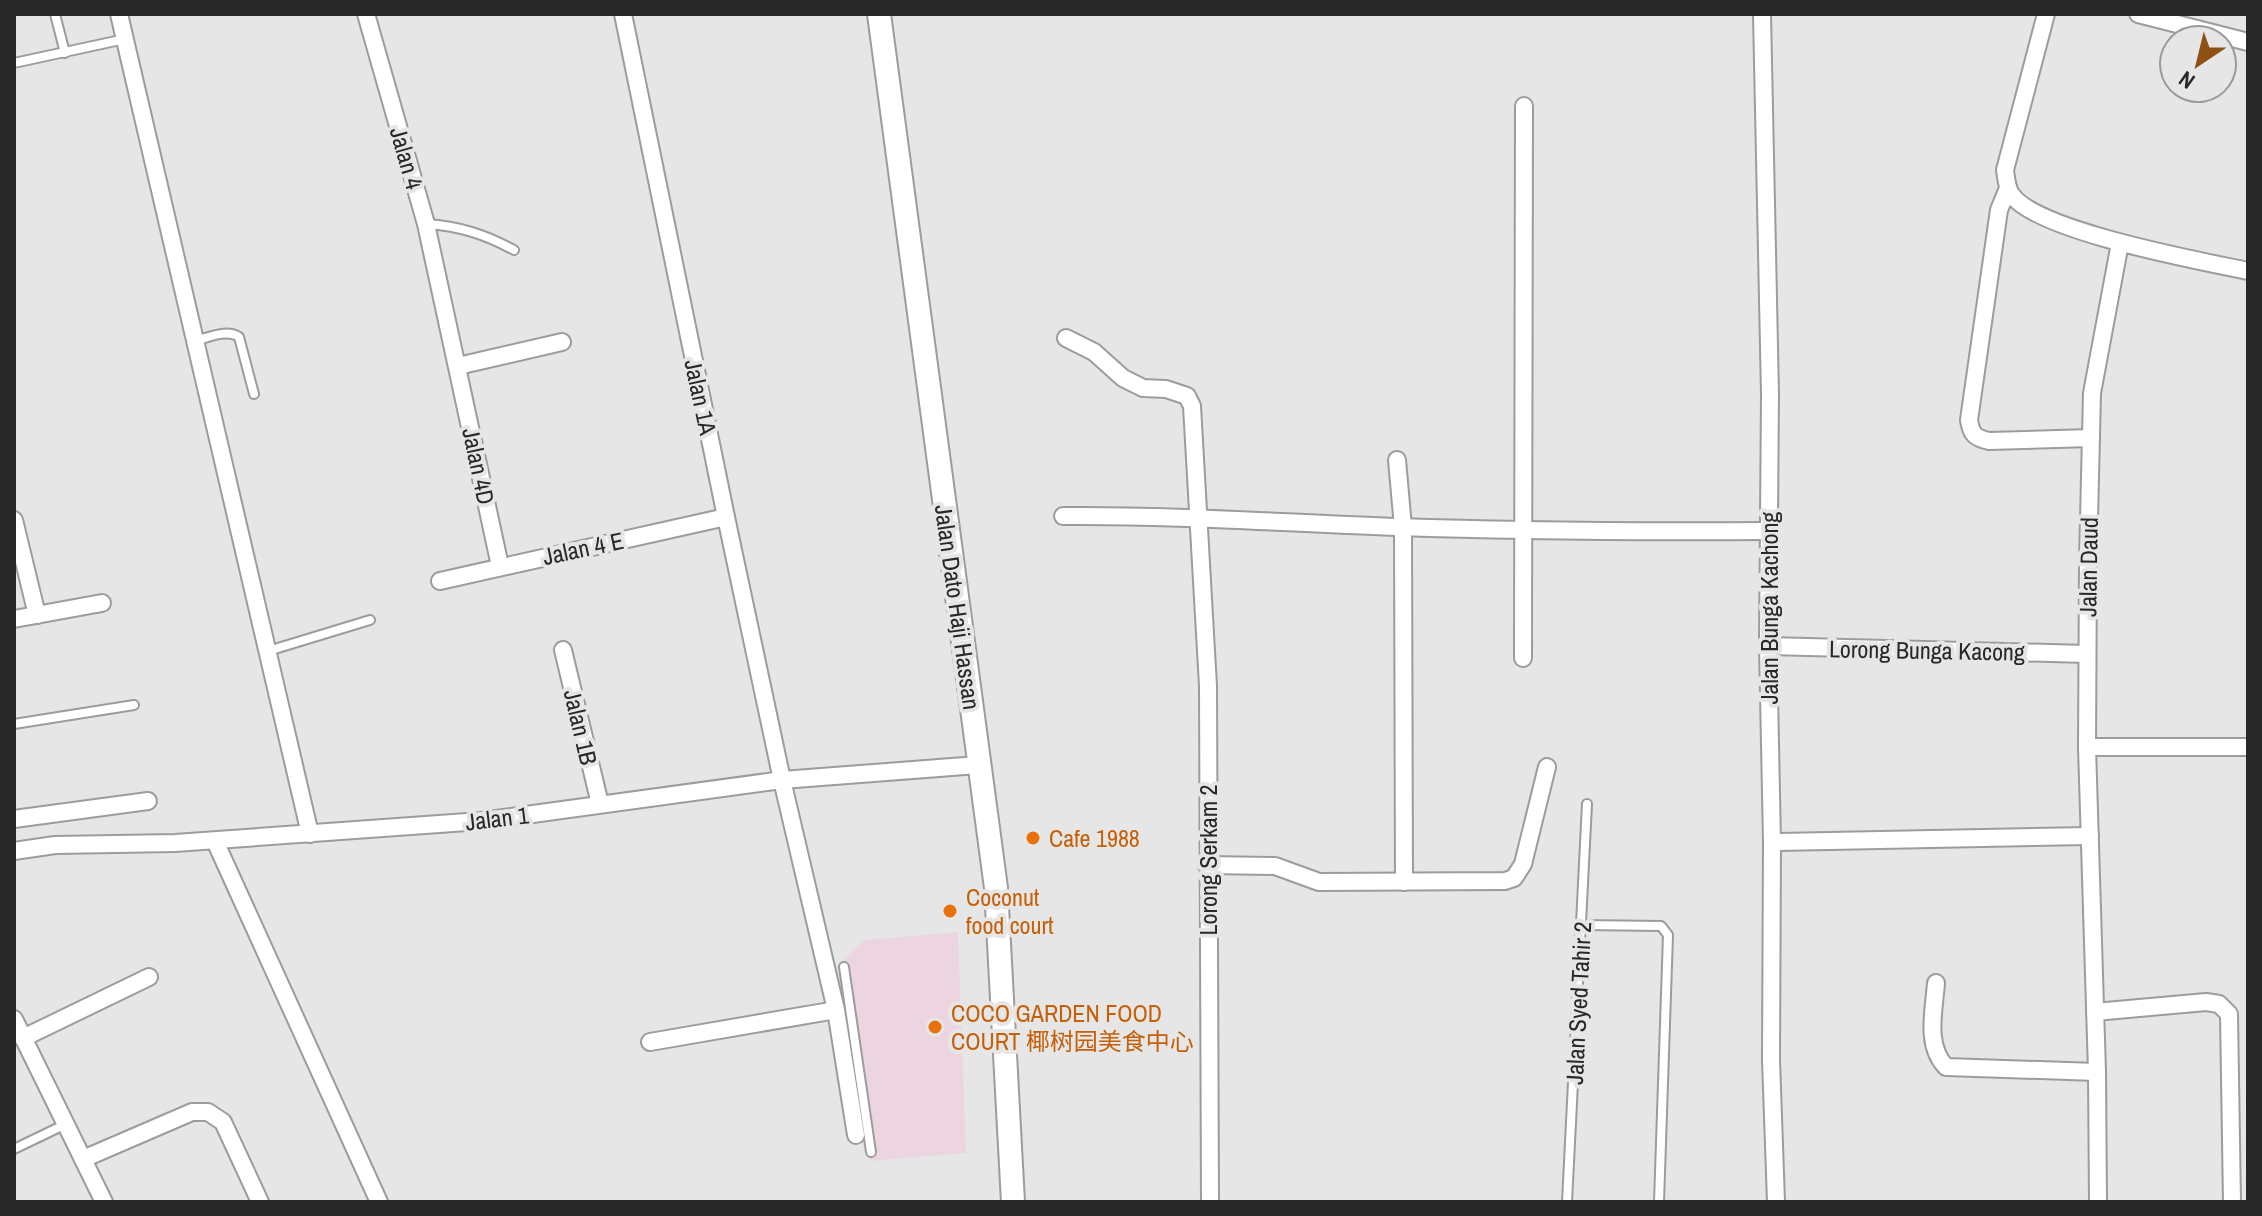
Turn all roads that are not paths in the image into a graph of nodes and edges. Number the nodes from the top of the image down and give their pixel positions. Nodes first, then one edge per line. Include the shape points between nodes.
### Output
1 (55, 14) edge
2 (119, 14) edge
3 (366, 14) edge
4 (623, 14) edge
5 (879, 14) edge
6 (1762, 14) edge
7 (2046, 14) edge
8 (2138, 14) edge
9 (125, 39) junction
10 (2248, 42) edge
11 (65, 53) junction
12 (14, 63) edge
13 (1524, 106) dead end
14 (2008, 188) junction
15 (426, 224) junction
16 (2120, 243) junction
17 (514, 250) dead end
18 (2248, 271) edge
19 (444, 303) joint
20 (1066, 338) dead end
21 (195, 341) junction
22 (562, 342) dead end
23 (458, 366) junction
24 (254, 394) dead end
25 (2091, 438) junction
26 (1397, 460) dead end
27 (1063, 516) dead end
28 (726, 517) junction
29 (1198, 517) junction
30 (14, 520) edge
31 (1403, 527) junction
32 (1523, 529) junction
33 (1769, 531) junction
34 (500, 566) junction
35 (440, 581) dead end
36 (102, 603) dead end
37 (37, 615) junction
38 (14, 619) edge
39 (370, 620) dead end
40 (1768, 646) junction
41 (563, 650) dead end
42 (268, 651) junction
43 (2087, 654) junction
44 (1523, 658) dead end
45 (134, 705) dead end
46 (14, 724) edge
47 (2087, 747) junction
48 (2248, 747) edge
49 (978, 765) junction
50 (1547, 767) dead end
51 (782, 780) junction
52 (148, 801) dead end
53 (600, 804) junction
54 (1587, 804) dead end
55 (14, 819) edge
56 (310, 834) junction
57 (2090, 836) junction
58 (215, 841) junction
59 (1772, 842) junction
60 (14, 851) edge
61 (1207, 865) junction
62 (1404, 882) junction
63 (1582, 925) junction
64 (844, 967) dead end
65 (149, 977) dead end
66 (1936, 983) dead end
67 (836, 1010) junction
68 (2095, 1012) junction
69 (14, 1019) edge
70 (23, 1038) junction
71 (650, 1042) dead end
72 (2097, 1072) junction
73 (855, 1088) junction
74 (66, 1124) junction
75 (856, 1135) dead end
76 (14, 1149) edge
77 (871, 1152) dead end
78 (83, 1159) junction
79 (104, 1202) edge
80 (260, 1202) edge
81 (379, 1202) edge
82 (1013, 1202) edge
83 (1210, 1202) edge
84 (1567, 1202) edge
85 (1659, 1202) edge
86 (1776, 1202) edge
87 (2098, 1202) edge
88 (2232, 1202) edge

1 - 11 lane
2 - 9 street
3 - 15 street, Jalan 4
4 - 28 street, Jalan 1A
5 - 49 street, Jalan Dato Haji Hassan
6 - 33 street, Jalan Bunga Kachong
7 - 14 street via 2005,170
8 - 10 street
9 - 11 lane
9 - 21 street
11 - 12 lane
13 - 32 street
14 - 16 street via 2037,213
14 - 25 street via 1999,210 1971,432 1989,441
15 - 17 lane via 470,230
15 - 19 street, Jalan 4
16 - 18 street
16 - 25 street, Jalan Daud via 2092,393
19 - 23 street, Jalan 4D
20 - 29 street, Lorong Serkam 2 via 1143,388 1187,396 1192,406
21 - 24 lane via 233,333 239,337
21 - 42 street
22 - 23 street
23 - 34 street, Jalan 4D
25 - 43 street, Jalan Daud
26 - 31 street
27 - 29 street
28 - 34 street, Jalan 4 E
28 - 51 street, Jalan 1A
29 - 31 street
29 - 61 street, Lorong Serkam 2 via 1208,686
30 - 37 street
31 - 32 street
31 - 62 street
32 - 33 street
32 - 44 street
33 - 40 street, Jalan Bunga Kachong
34 - 35 street, Jalan 4 E
36 - 37 street
37 - 38 street
39 - 42 lane
40 - 43 street, Lorong Bunga Kacong
40 - 59 street, Jalan Bunga Kachong
41 - 53 street, Jalan 1B
42 - 56 street
43 - 47 street, Jalan Daud
45 - 46 lane
47 - 48 street
47 - 57 street, Jalan Daud
49 - 51 street, Jalan 1
49 - 82 street, Jalan Dato Haji Hassan via 1000,927
50 - 62 street via 1523,864 1514,878
51 - 53 street, Jalan 1
51 - 67 street, Jalan 1A
52 - 55 street
53 - 56 street, Jalan 1 via 481,821
54 - 63 lane, Jalan Syed Tahir 2
56 - 58 street, Jalan 1
57 - 59 street
57 - 68 street, Jalan Daud
58 - 60 street, Jalan 1
58 - 81 street
59 - 86 street, Jalan Bunga Kachong
61 - 62 street via 1275,866 1319,882
61 - 83 street, Lorong Serkam 2
63 - 84 lane, Jalan Syed Tahir 2
63 - 85 lane via 1661,926 1668,935
64 - 73 lane
65 - 70 street
66 - 72 street via 1932,1040 1946,1067
67 - 71 street
67 - 73 street, Jalan 1A
68 - 72 street, Jalan Daud
68 - 88 street via 2206,1002 2219,1004 2229,1014
69 - 70 street
70 - 74 street
72 - 87 street, Jalan Daud
73 - 75 street, Jalan 1A
73 - 77 lane
74 - 76 lane
74 - 78 street
78 - 79 street
78 - 80 street via 192,1112 208,1112 223,1122

